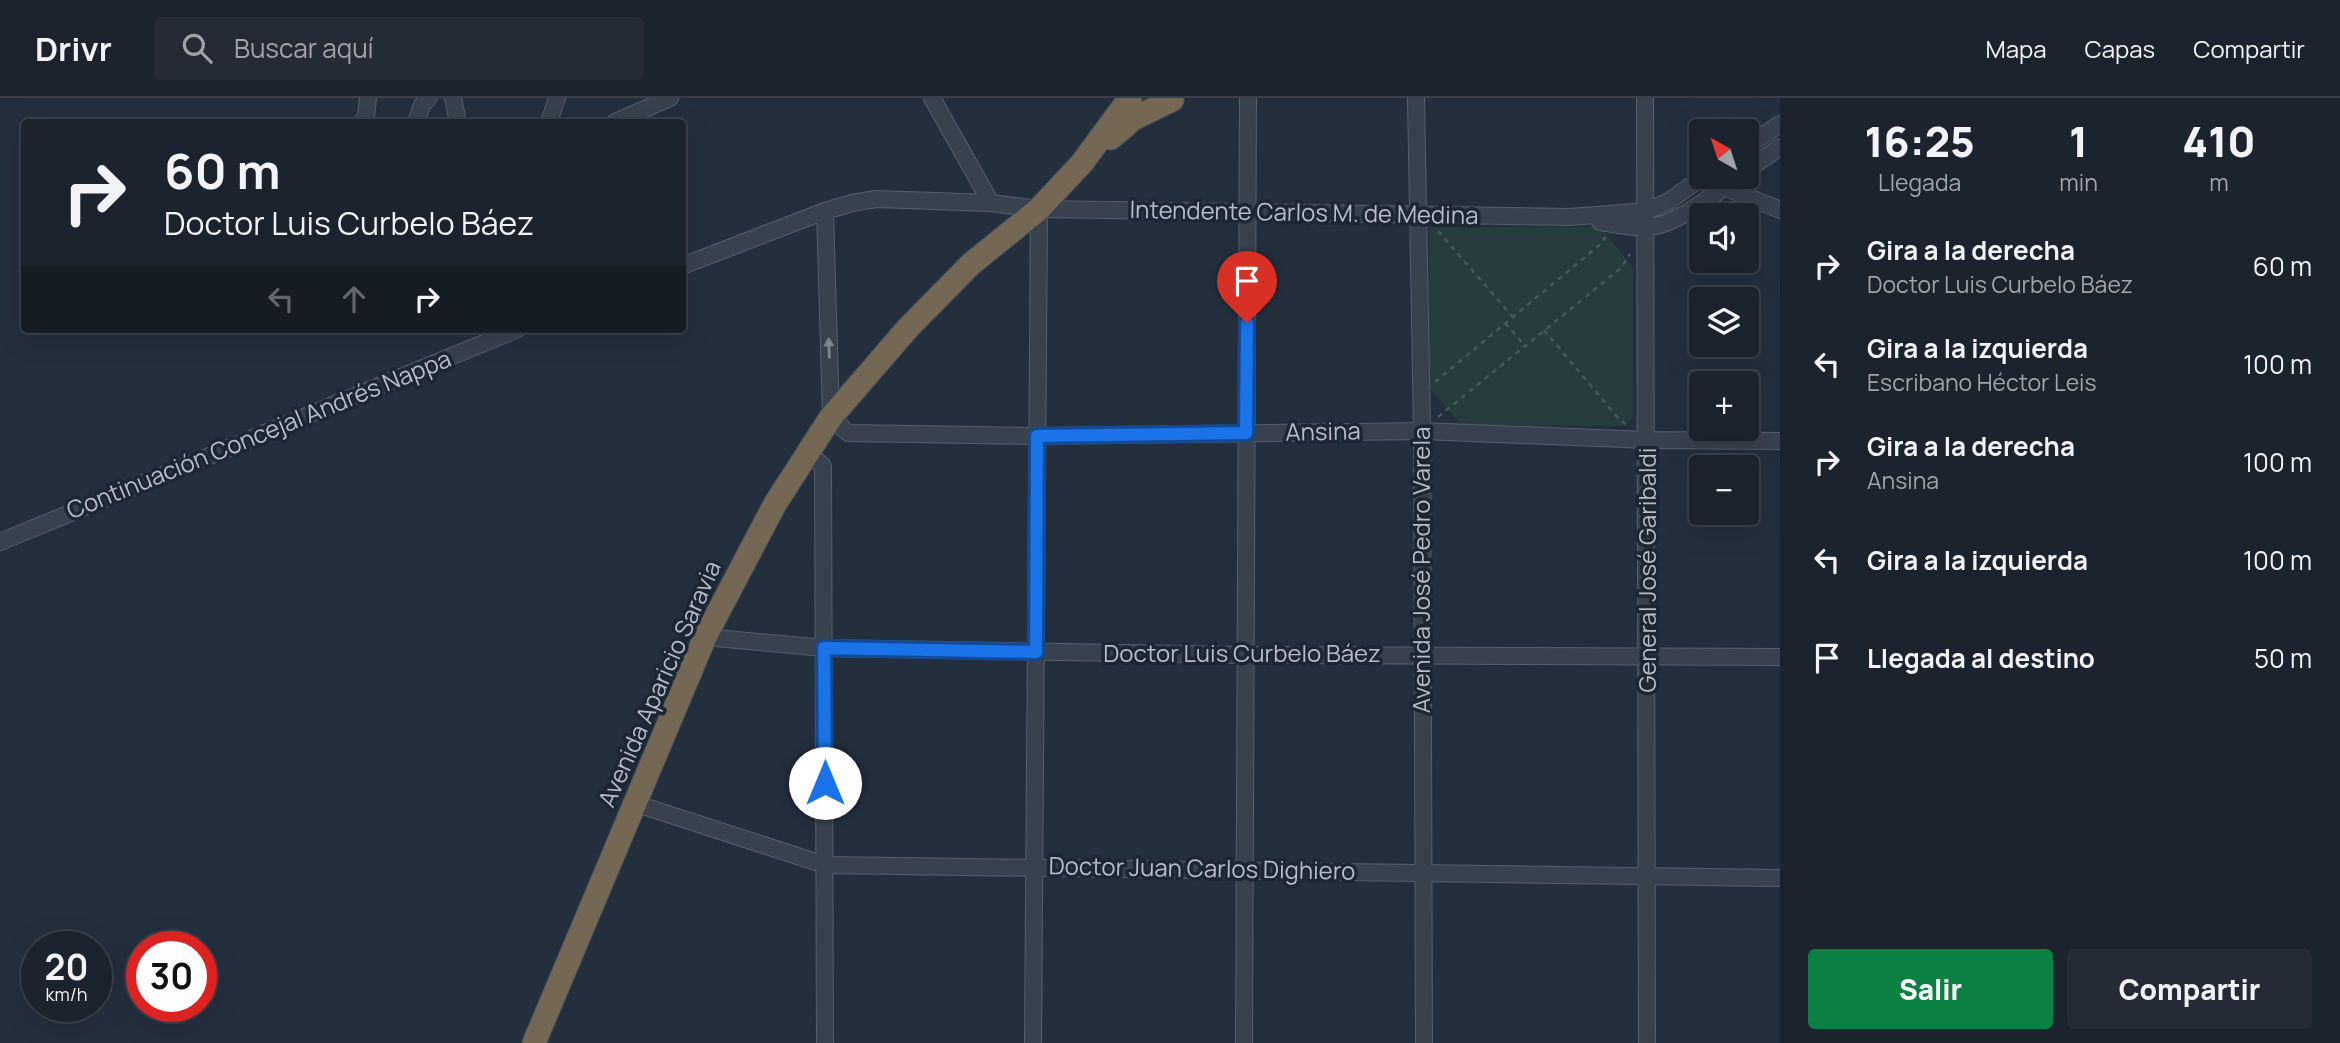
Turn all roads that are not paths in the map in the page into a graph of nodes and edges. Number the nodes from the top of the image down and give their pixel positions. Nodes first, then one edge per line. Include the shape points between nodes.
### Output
1 (368, 98) edge
2 (429, 98) edge
3 (453, 98) edge
4 (557, 98) edge
5 (670, 98) edge
6 (932, 98) edge
7 (1130, 98) edge
8 (1248, 98) edge
9 (1416, 98) edge
10 (1645, 98) edge
11 (1172, 99) edge
12 (364, 119) edge
13 (417, 119) edge
14 (457, 119) edge
15 (550, 119) edge
16 (622, 119) edge
17 (1780, 124) edge
18 (1759, 138) edge
19 (1780, 147) edge
20 (1759, 162) edge
21 (1082, 163) junction
22 (1689, 187) edge
23 (1710, 189) edge
24 (1734, 189) edge
25 (991, 203) junction
26 (1039, 209) junction
27 (1780, 210) edge
28 (825, 211) junction
29 (1647, 211) junction
30 (1248, 212) junction
31 (1419, 215) junction
32 (1570, 217) junction
33 (1647, 228) junction
34 (686, 264) edge
35 (504, 333) edge
36 (831, 417) junction
37 (1422, 431) junction
38 (1246, 433) junction
39 (1037, 436) junction
40 (1647, 440) junction
41 (1780, 441) edge
42 (808, 452) junction
43 (0, 542) edge
44 (705, 637) junction
45 (824, 648) junction
46 (1036, 652) junction
47 (1247, 655) junction
48 (1423, 655) junction
49 (1780, 657) edge
50 (1648, 658) junction
51 (634, 803) junction
52 (825, 865) junction
53 (1034, 867) junction
54 (1243, 870) junction
55 (1423, 872) junction
56 (1647, 875) junction
57 (1780, 877) edge
58 (534, 1043) edge
59 (825, 1043) edge
60 (1033, 1043) edge
61 (1244, 1043) edge
62 (1424, 1043) edge
63 (1647, 1043) edge

1 - 12 street
2 - 13 street
3 - 14 street
4 - 15 street
5 - 16 street
6 - 25 street
7 - 21 highway, Avenida Aparicio Saravia
8 - 30 street
9 - 31 street, Avenida José Pedro Varela
10 - 29 street, General José Garibaldi
11 - 21 highway, Avenida Aparicio Saravia via 1133,119
17 - 18 street
19 - 20 street
21 - 26 highway, Avenida Aparicio Saravia
22 - 29 street
23 - 33 street via 1678,217
24 - 27 street
25 - 26 street
25 - 28 street via 876,199
26 - 30 street, Intendente Carlos M. de Medina
26 - 36 highway, Avenida Aparicio Saravia via 971,264
26 - 39 street
28 - 34 street
36 -> 28 street
29 - 32 street, Intendente Carlos M. de Medina
29 - 33 street, General José Garibaldi
30 - 31 street, Intendente Carlos M. de Medina
30 - 38 street
31 - 32 street, Intendente Carlos M. de Medina
31 - 37 street, Avenida José Pedro Varela
32 - 33 street, Intendente Carlos M. de Medina
33 - 40 street, General José Garibaldi
35 - 43 street, Continuación Concejal Andrés Nappa
36 - 39 street, Ansina via 848,433
36 - 42 highway, Avenida Aparicio Saravia
37 - 38 street, Ansina
37 - 40 street, Ansina
37 - 48 street, Avenida José Pedro Varela
38 - 39 street, Ansina
38 - 47 street
39 - 46 street
40 - 41 street, Ansina
40 - 50 street, General José Garibaldi
42 - 44 highway, Avenida Aparicio Saravia via 775,504
42 - 45 street via 823,466
44 - 45 street, Doctor Luis Curbelo Báez
44 - 51 highway, Avenida Aparicio Saravia
45 - 46 street, Doctor Luis Curbelo Báez
45 - 52 street
46 - 47 street, Doctor Luis Curbelo Báez
46 - 53 street
47 - 48 street, Doctor Luis Curbelo Báez
47 - 54 street
48 - 50 street, Doctor Luis Curbelo Báez
48 - 55 street, Avenida José Pedro Varela
49 - 50 street, Doctor Luis Curbelo Báez
50 - 56 street, General José Garibaldi
51 - 52 street, Doctor Juan Carlos Dighiero
51 - 58 highway, Avenida Aparicio Saravia
52 - 53 street, Doctor Juan Carlos Dighiero
52 - 59 street
53 - 54 street, Doctor Juan Carlos Dighiero
53 - 60 street
54 - 55 street, Doctor Juan Carlos Dighiero
54 - 61 street
55 - 56 street, Doctor Juan Carlos Dighiero
55 - 62 street, Avenida José Pedro Varela
56 - 57 street, Doctor Juan Carlos Dighiero
56 - 63 street, General José Garibaldi

